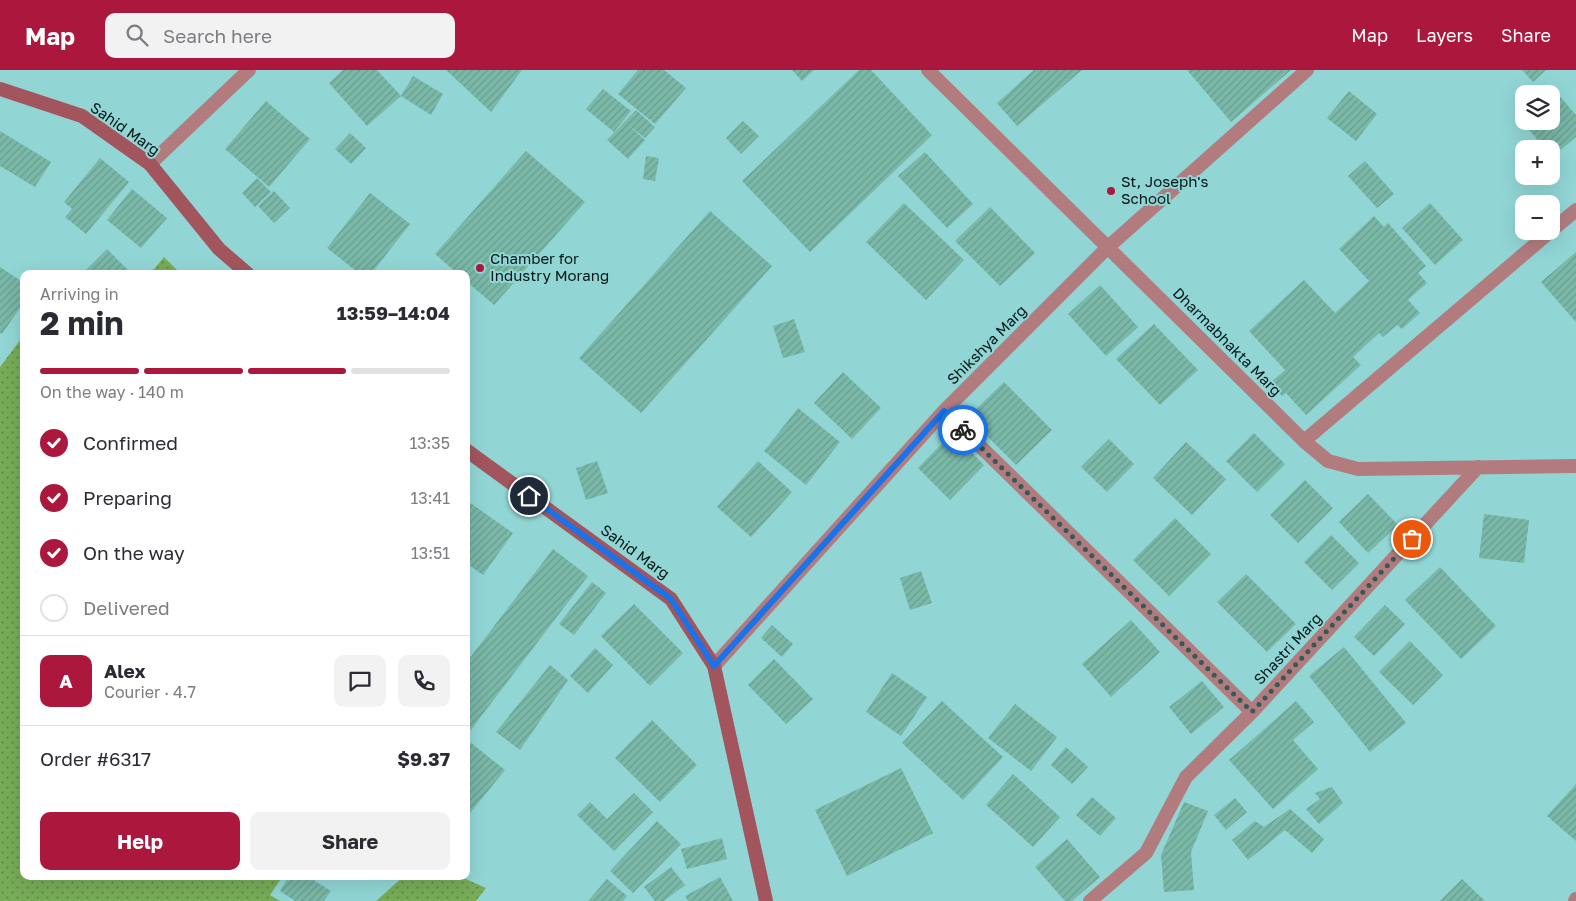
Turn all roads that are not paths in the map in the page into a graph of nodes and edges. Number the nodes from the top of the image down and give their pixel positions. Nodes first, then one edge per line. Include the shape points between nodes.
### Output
1 (250, 70) edge
2 (928, 70) edge
3 (1307, 70) edge
4 (0, 89) edge
5 (150, 164) junction
6 (1576, 210) edge
7 (1560, 223) edge
8 (1540, 240) edge
9 (1107, 248) junction
10 (243, 270) edge
11 (944, 411) junction
12 (1304, 441) junction
13 (470, 453) edge
14 (1576, 466) edge
15 (1478, 467) junction
16 (714, 666) junction
17 (1252, 712) junction
18 (766, 901) edge
19 (1090, 901) edge

1 - 5 street
2 - 9 street, Dharmabhakta Marg
3 - 9 street, Shikshya Marg
4 - 5 main road, Sahid Marg via 82,116
5 - 10 main road, Sahid Marg via 219,249
6 - 7 street
8 - 12 street
9 - 11 street, Shikshya Marg
9 - 12 street, Dharmabhakta Marg
11 - 16 street, Shikshya Marg
11 - 17 street
12 - 15 street, Dharmabhakta Marg via 1328,461 1358,468
13 - 16 main road, Sahid Marg via 671,599
14 - 15 street, Dharmabhakta Marg
15 - 17 street, Shastri Marg
16 - 18 main road, Sahid Marg
17 - 19 street, Shastri Marg via 1186,777 1146,853

